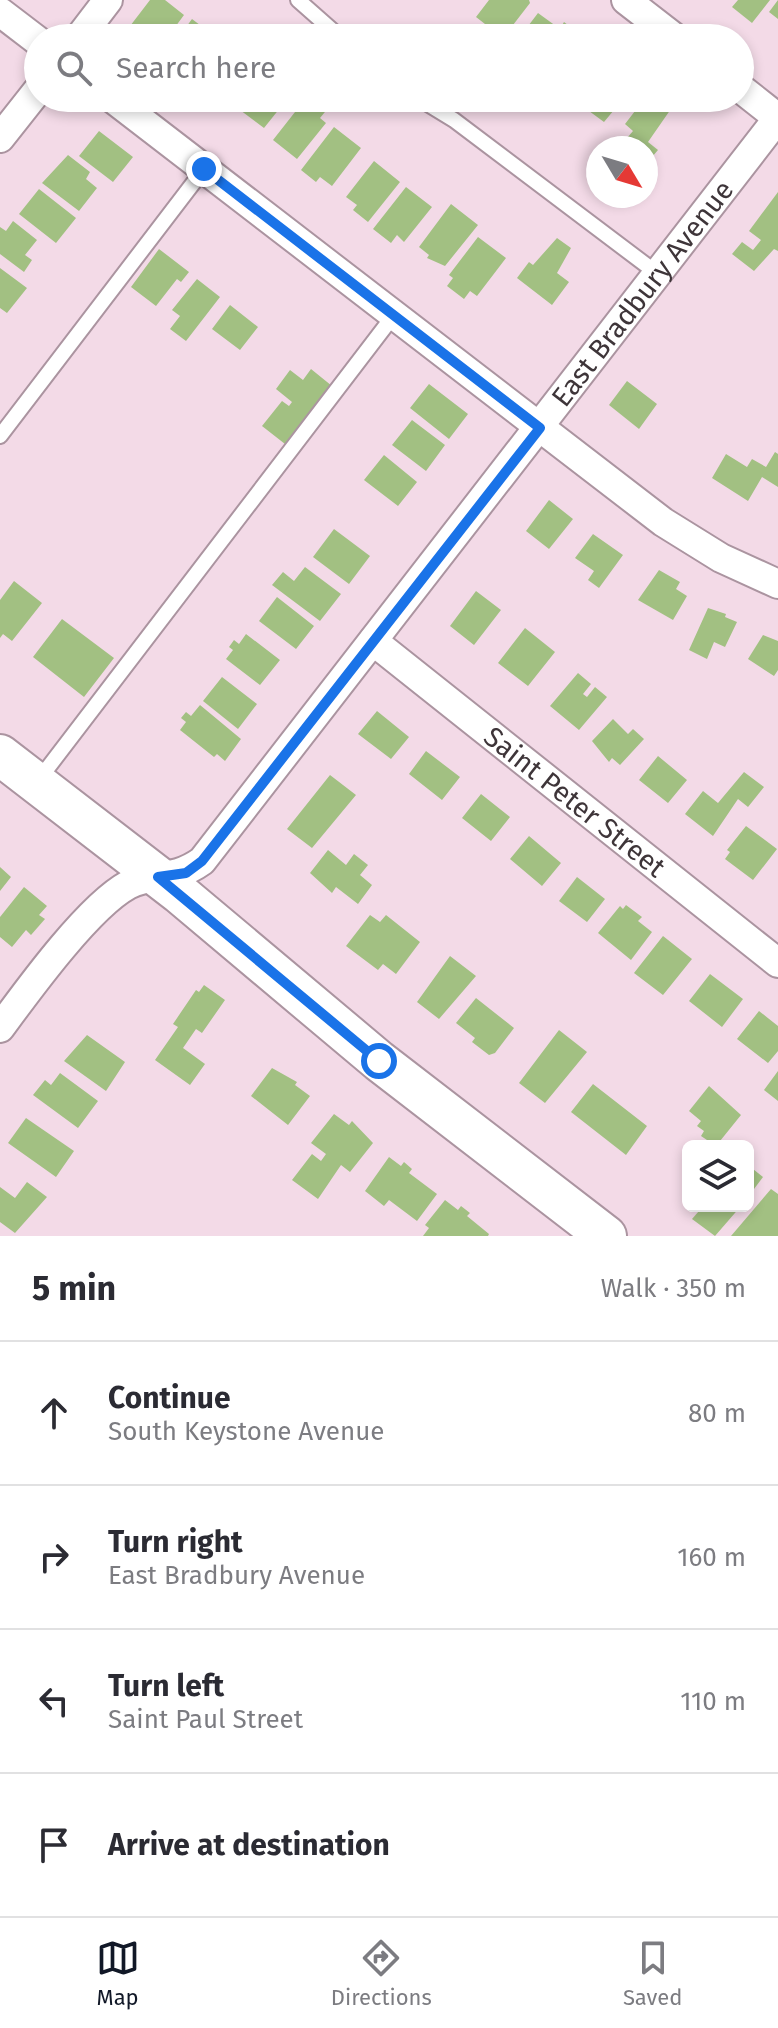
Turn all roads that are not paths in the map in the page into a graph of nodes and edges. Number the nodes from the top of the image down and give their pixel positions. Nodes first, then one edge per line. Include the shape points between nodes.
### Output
1 (108, 0) edge
2 (298, 0) edge
3 (626, 0) edge
4 (0, 12) edge
5 (90, 24) edge
6 (325, 24) edge
7 (657, 24) edge
8 (24, 30) edge
9 (754, 99) edge
10 (24, 108) edge
11 (130, 112) edge
12 (441, 112) edge
13 (778, 118) edge
14 (0, 138) edge
15 (204, 169) junction
16 (658, 274) junction
17 (394, 315) junction
18 (540, 428) junction
19 (0, 436) edge
20 (778, 584) edge
21 (373, 641) junction
22 (0, 755) edge
23 (37, 783) junction
24 (158, 877) junction
25 (778, 963) edge
26 (0, 1028) edge
27 (606, 1236) edge

1 - 5 street
2 - 6 lane
3 - 7 street
4 - 8 street
9 - 13 street
10 - 14 street
11 - 15 street
12 - 16 lane
13 - 16 street, East Bradbury Avenue
15 - 17 street
15 - 19 lane
16 - 18 street, East Bradbury Avenue
17 - 18 street
17 - 23 lane
18 - 20 street via 680,534
18 - 21 street, East Bradbury Avenue
21 - 24 street, East Bradbury Avenue via 202,861 186,873
21 - 25 street, Saint Peter Street
22 - 23 main road
23 - 24 main road
24 - 26 street, East Bradbury Avenue via 129,884 112,896 43,971
24 - 27 main road via 379,1061

